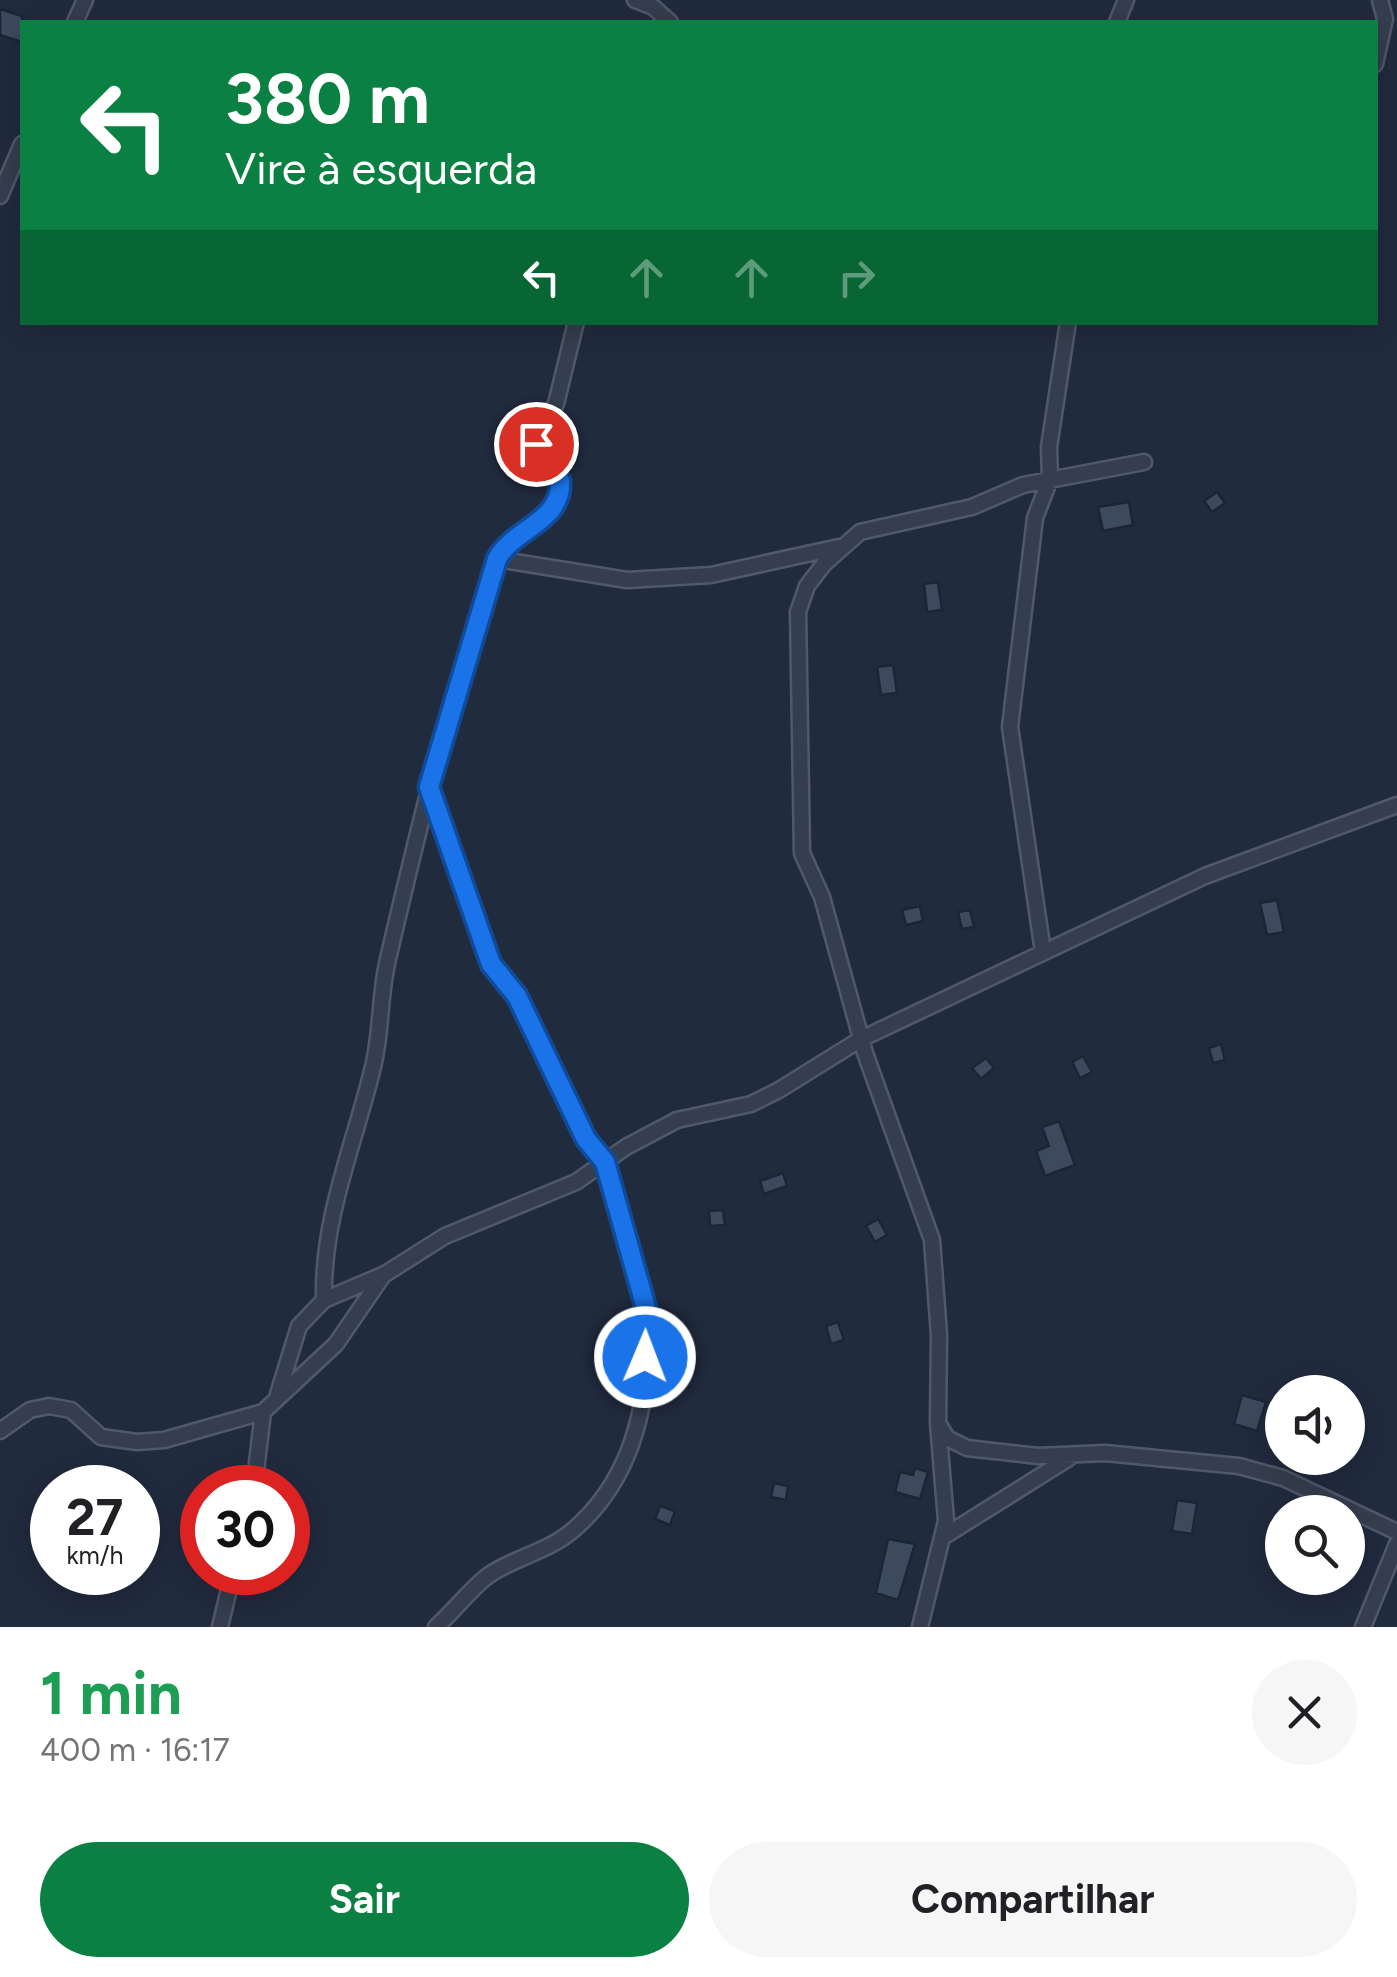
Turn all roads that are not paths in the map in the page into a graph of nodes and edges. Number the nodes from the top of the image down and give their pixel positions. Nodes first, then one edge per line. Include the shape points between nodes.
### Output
1 (635, 0) edge
2 (1380, 0) edge
3 (668, 20) edge
4 (1378, 50) edge
5 (20, 149) edge
6 (0, 196) edge
7 (575, 325) edge
8 (1068, 325) edge
9 (1144, 462) dead end
10 (1050, 479) junction
11 (840, 547) junction
12 (497, 559) junction
13 (429, 787) junction
14 (1397, 805) edge
15 (1043, 952) junction
16 (861, 1040) junction
17 (605, 1162) junction
18 (385, 1274) junction
19 (324, 1300) junction
20 (278, 1394) junction
21 (262, 1412) junction
22 (938, 1423) junction
23 (0, 1431) edge
24 (1074, 1456) junction
25 (256, 1465) edge
26 (1397, 1532) edge
27 (943, 1537) junction
28 (1397, 1544) edge
29 (228, 1595) edge
30 (220, 1627) edge
31 (436, 1627) edge
32 (920, 1627) edge
33 (1363, 1627) edge

1 - 3 street
2 - 4 street via 1385,19
5 - 6 street
7 - 12 street via 556,404 538,430 539,455 560,480 560,498 540,522 511,538
8 - 10 street via 1048,447
9 - 10 street
10 - 11 street via 937,517 860,532
10 - 15 street via 1035,518 1010,727
11 - 12 street via 711,575 627,580
11 - 16 street via 807,586 798,612 799,836 840,952
12 - 13 street
13 - 17 street via 491,964 517,996 586,1139
13 - 19 street via 387,963 373,1068 323,1254
14 - 15 street via 1205,876
15 - 16 street
16 - 17 street via 751,1104 677,1120
16 - 22 street via 932,1240
17 - 18 street via 542,1199 445,1236
17 - 31 street via 646,1308 638,1436 616,1480 572,1531 484,1579
18 - 19 street
18 - 20 street via 336,1344
19 - 20 street via 299,1326
20 - 21 street
21 - 23 street via 137,1442 101,1437 72,1410 49,1406 30,1410
21 - 25 street
22 - 24 street via 954,1445
22 - 27 street
24 - 26 street via 1238,1466 1284,1478
24 - 27 street
27 - 32 street
28 - 33 street
29 - 30 street

